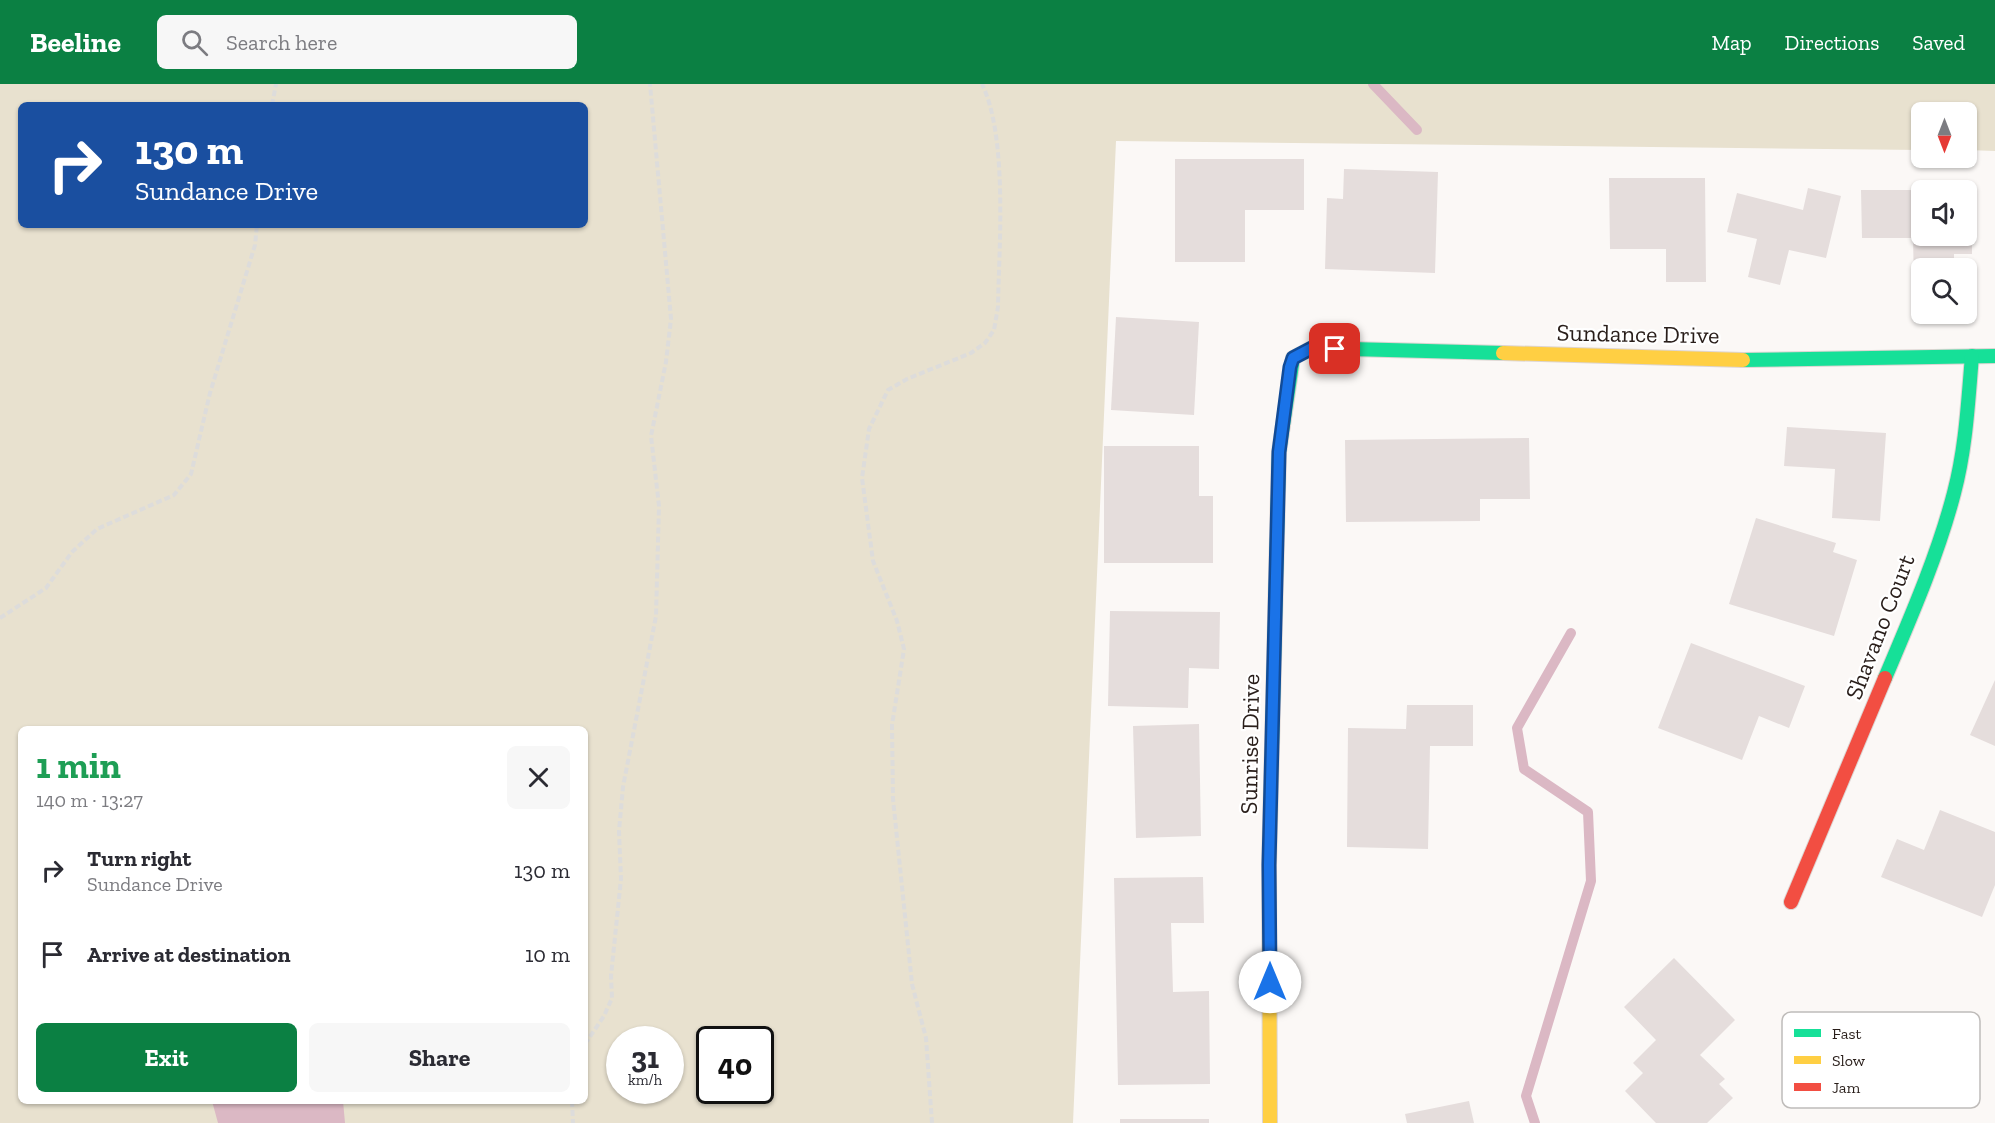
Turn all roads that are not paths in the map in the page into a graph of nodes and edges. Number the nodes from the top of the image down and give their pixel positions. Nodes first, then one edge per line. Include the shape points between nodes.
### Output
1 (1972, 356) junction
2 (1995, 356) edge
3 (1290, 367) joint
4 (1791, 902) dead end
5 (1270, 1123) edge

1 - 2 street, Sundance Drive
1 - 3 street, Sundance Drive via 1752,360 1312,348 1293,358
1 - 4 street, Shavano Court via 1964,442 1954,493 1909,622
3 - 5 street, Sunrise Drive via 1279,452 1269,865

